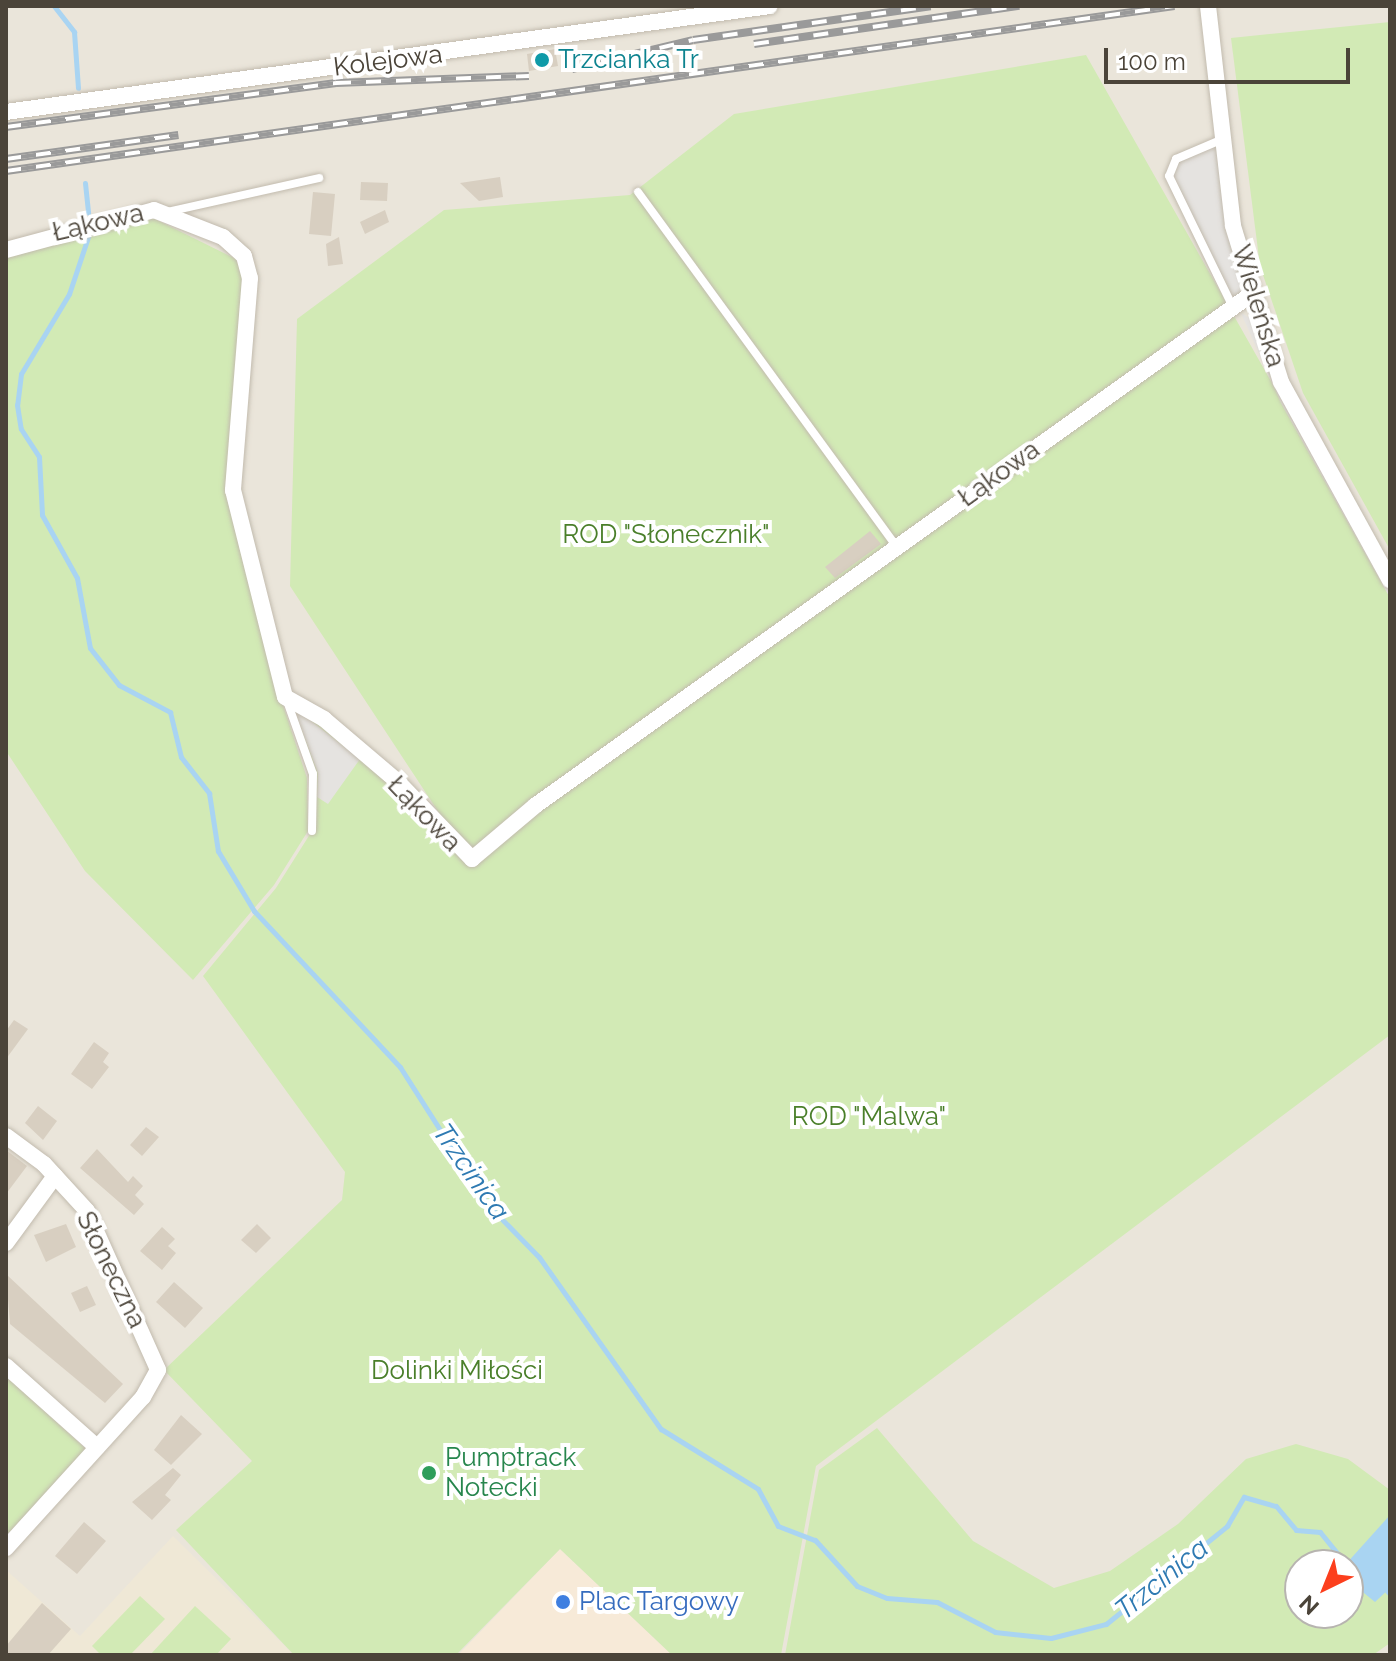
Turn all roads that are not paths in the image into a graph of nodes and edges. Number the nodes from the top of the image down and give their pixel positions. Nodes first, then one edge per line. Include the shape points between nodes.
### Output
1 (770, 6) edge
2 (1208, 6) edge
3 (6, 112) edge
4 (1223, 139) junction
5 (319, 178) dead end
6 (638, 192) dead end
7 (167, 212) junction
8 (6, 250) edge
9 (1253, 293) junction
10 (1233, 307) junction
11 (897, 547) junction
12 (1390, 580) edge
13 (285, 697) junction
14 (312, 831) dead end
15 (6, 1136) edge
16 (55, 1176) junction
17 (6, 1243) edge
18 (6, 1366) edge
19 (97, 1447) junction
20 (6, 1548) edge

1 - 3 street, Kolejowa
2 - 4 street, Wieleńska
4 - 9 street, Wieleńska via 1233,226
4 - 10 lane via 1176,159 1169,176
5 - 7 lane
6 - 11 lane
7 - 8 street, Łąkowa via 65,229
7 - 13 street, Łąkowa via 235,246 250,278 233,490
9 - 10 street, Łąkowa
9 - 12 street, Wieleńska via 1281,382
10 - 11 street, Łąkowa
11 - 13 street, Łąkowa via 536,805 476,858 463,854 418,801 324,719
13 - 14 lane via 313,774
15 - 16 street, Słoneczna
16 - 17 street, Słoneczna
16 - 19 street, Słoneczna via 87,1211 158,1370 156,1380
18 - 19 street
19 - 20 street

